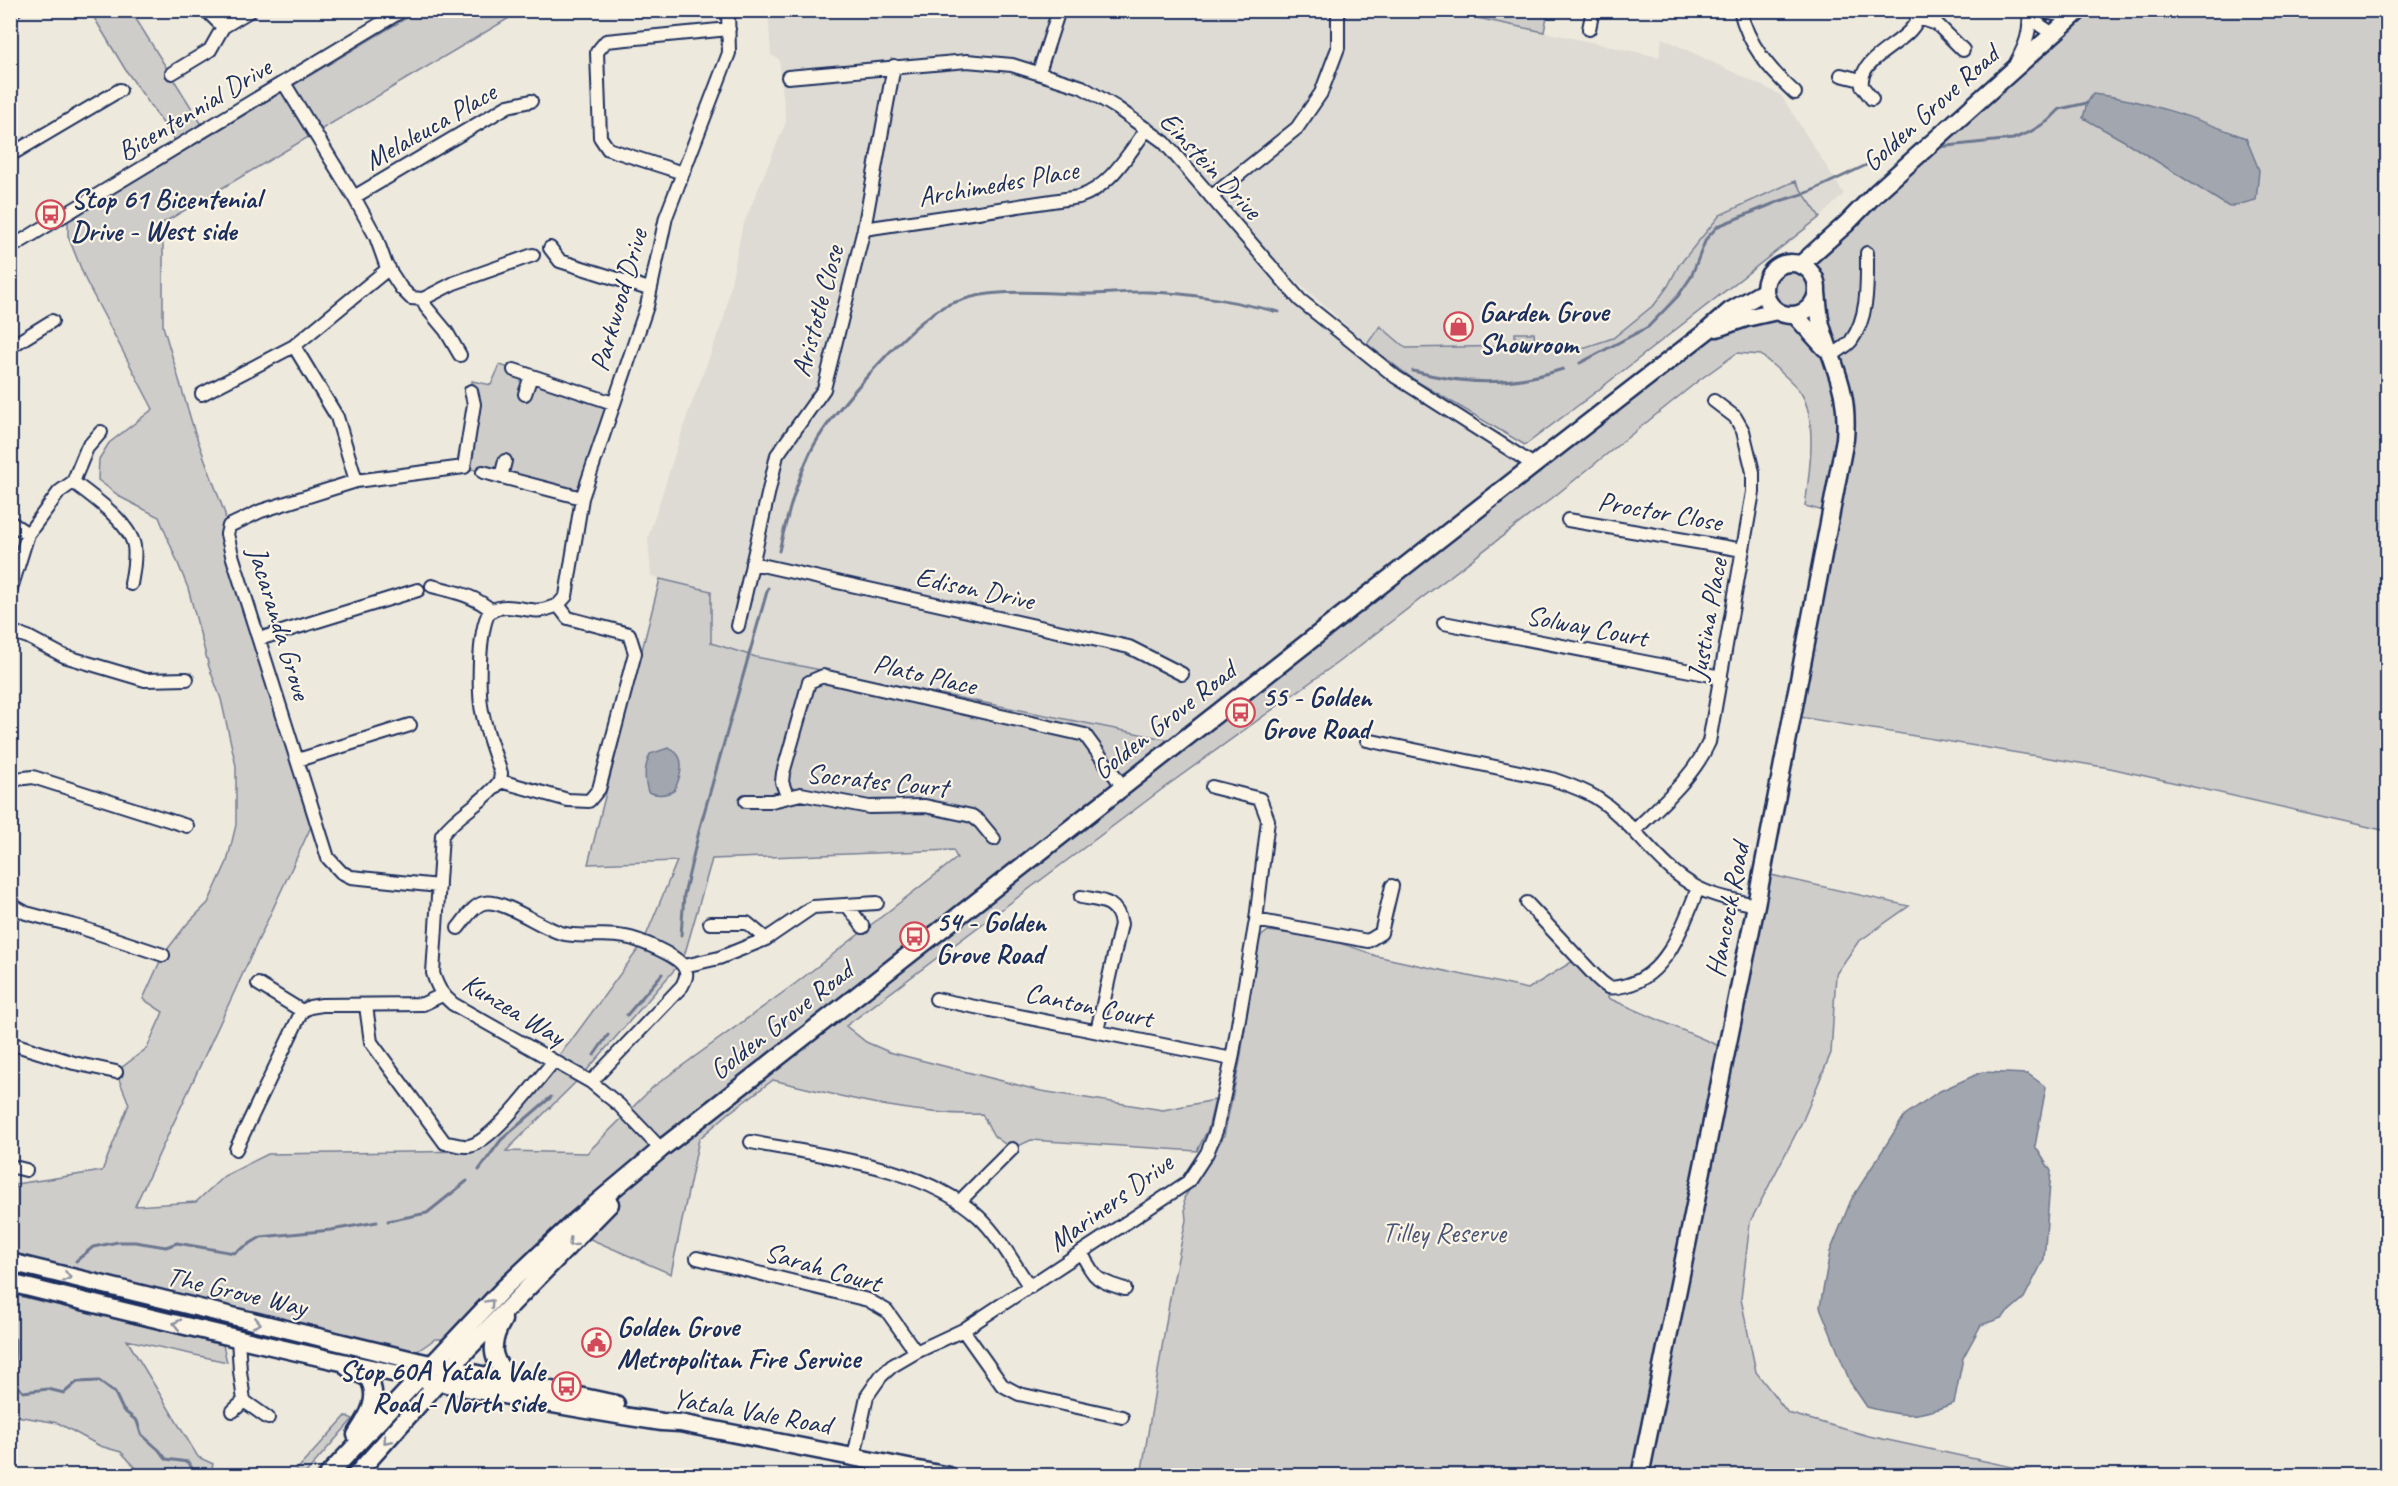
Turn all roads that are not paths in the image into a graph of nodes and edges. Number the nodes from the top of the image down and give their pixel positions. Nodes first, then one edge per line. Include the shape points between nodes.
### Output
1 (15, 10) edge
2 (206, 10) edge
3 (251, 10) edge
4 (403, 10) edge
5 (728, 10) edge
6 (1059, 10) edge
7 (1338, 10) edge
8 (1593, 10) edge
9 (1740, 10) edge
10 (2034, 11) edge
11 (2080, 11) edge
12 (10, 13) edge
13 (1919, 14) edge
14 (223, 27) junction
15 (729, 29) junction
16 (1589, 29) dead end
17 (2053, 34) junction
18 (1963, 50) dead end
19 (894, 66) junction
20 (2013, 69) junction
21 (1039, 72) junction
22 (172, 73) dead end
23 (1841, 75) dead end
24 (788, 77) dead end
25 (1861, 80) junction
26 (284, 83) junction
27 (120, 90) dead end
28 (1795, 93) dead end
29 (1872, 99) dead end
30 (531, 101) dead end
31 (1148, 129) junction
32 (10, 155) edge
33 (683, 174) junction
34 (354, 197) junction
35 (1211, 197) junction
36 (1846, 224) junction
37 (864, 229) junction
38 (10, 248) edge
39 (550, 248) dead end
40 (1867, 253) dead end
41 (533, 255) dead end
42 (1800, 265) junction
43 (389, 268) junction
44 (1816, 286) junction
45 (649, 289) junction
46 (1765, 291) junction
47 (423, 299) junction
48 (1777, 311) junction
49 (1796, 315) junction
50 (52, 321) dead end
51 (1707, 332) junction
52 (294, 346) junction
53 (10, 347) edge
54 (460, 355) dead end
55 (1832, 355) junction
56 (514, 370) dead end
57 (531, 376) junction
58 (471, 391) dead end
59 (201, 394) dead end
60 (525, 394) dead end
61 (1714, 401) dead end
62 (613, 403) junction
63 (101, 432) dead end
64 (505, 461) dead end
65 (1534, 465) junction
66 (483, 472) dead end
67 (501, 477) junction
68 (74, 482) junction
69 (356, 482) junction
70 (582, 498) junction
71 (1569, 520) dead end
72 (10, 522) edge
73 (28, 534) junction
74 (1743, 550) junction
75 (752, 563) junction
76 (131, 584) dead end
77 (432, 586) dead end
78 (418, 590) dead end
79 (10, 592) edge
80 (558, 605) junction
81 (492, 611) junction
82 (1443, 623) dead end
83 (738, 626) dead end
84 (10, 631) edge
85 (259, 639) junction
86 (1182, 674) dead end
87 (1721, 677) junction
88 (187, 679) dead end
89 (410, 725) dead end
90 (1367, 740) dead end
91 (298, 760) junction
92 (500, 781) junction
93 (10, 787) edge
94 (1123, 787) junction
95 (1212, 787) dead end
96 (787, 796) junction
97 (746, 801) dead end
98 (187, 826) dead end
99 (1634, 831) junction
100 (994, 839) dead end
101 (439, 886) junction
102 (1392, 886) dead end
103 (1698, 888) junction
104 (1082, 897) dead end
105 (877, 903) dead end
106 (1527, 903) dead end
107 (10, 904) edge
108 (847, 905) junction
109 (1756, 905) junction
110 (1256, 920) junction
111 (710, 923) dead end
112 (863, 927) dead end
113 (458, 928) dead end
114 (766, 939) junction
115 (163, 955) dead end
116 (684, 966) junction
117 (258, 984) dead end
118 (442, 994) junction
119 (936, 999) dead end
120 (366, 1006) junction
121 (302, 1011) junction
122 (1096, 1031) junction
123 (10, 1043) edge
124 (1232, 1059) junction
125 (553, 1062) junction
126 (116, 1072) dead end
127 (591, 1082) junction
128 (751, 1142) dead end
129 (236, 1149) dead end
130 (1012, 1149) dead end
131 (658, 1152) junction
132 (10, 1166) edge
133 (26, 1170) dead end
134 (959, 1202) junction
135 (1082, 1254) junction
136 (697, 1258) dead end
137 (10, 1262) edge
138 (10, 1283) edge
139 (1030, 1287) junction
140 (1125, 1289) dead end
141 (511, 1307) junction
142 (963, 1330) junction
143 (238, 1338) junction
144 (275, 1346) junction
145 (916, 1352) junction
146 (433, 1365) junction
147 (451, 1368) junction
148 (421, 1378) junction
149 (439, 1382) junction
150 (528, 1385) junction
151 (512, 1398) junction
152 (244, 1401) junction
153 (419, 1405) junction
154 (233, 1411) dead end
155 (1122, 1417) dead end
156 (268, 1418) dead end
157 (680, 1423) junction
158 (854, 1457) junction
159 (330, 1473) edge
160 (355, 1476) edge
161 (949, 1476) edge
162 (1640, 1476) edge

1 - 12 street
2 - 14 street
3 - 14 street
4 - 26 street, Bicentennial Drive
5 - 15 street, Parkwood Drive
6 - 21 street
7 - 35 street via 1338,48 1321,93 1297,128
8 - 16 street
9 - 28 street via 1749,36 1771,70
10 - 11 street
10 - 17 street via 2041,26
10 - 20 street via 2026,44
11 - 17 main road, Golden Grove Road
13 - 18 street via 1937,24
13 - 25 street via 1910,32 1882,52
14 - 22 street via 210,50
15 - 33 street, Parkwood Drive via 729,53
15 - 33 street via 606,41 597,52 600,137 608,149
17 - 20 main road, Golden Grove Road
19 - 21 street, Einstein Drive via 967,61
19 - 24 street, Einstein Drive
19 - 37 street, Aristotle Close
20 - 36 main road, Golden Grove Road
21 - 31 street, Einstein Drive via 1082,87
23 - 25 street
25 - 29 street
26 - 34 street
26 - 38 street, Bicentennial Drive
27 - 32 street
30 - 34 street, Melaleuca Place via 508,106
31 - 35 street, Einstein Drive
31 - 37 street, Archimedes Place via 1094,192
33 - 45 street, Parkwood Drive via 666,217
34 - 43 street
35 - 65 street, Einstein Drive via 1300,300 1396,377
36 - 42 main road, Golden Grove Road
36 - 44 main road, Golden Grove Road via 1821,261
37 - 75 street, Aristotle Close via 824,389 777,455
39 - 45 street via 556,262
40 - 55 street via 1859,328 1850,344
41 - 47 street via 454,283
42 - 44 main road via 1812,274
42 - 46 main road via 1783,264 1776,268
43 - 47 street via 411,298
43 - 52 street
44 - 49 main road via 1810,307
44 - 55 main road, Hancock Road via 1821,322
45 - 62 street, Parkwood Drive via 647,306
46 - 48 main road
46 - 51 main road, Golden Grove Road via 1730,311
47 - 54 street
48 - 49 main road
48 - 51 main road, Golden Grove Road
49 - 55 main road, Hancock Road
50 - 53 street
51 - 65 main road, Golden Grove Road
52 - 59 street
52 - 69 street via 337,417
55 - 109 main road, Hancock Road via 1845,396 1845,439
56 - 57 street
57 - 60 street
57 - 62 street
58 - 69 street, Jacaranda Grove via 474,404 464,467
61 - 74 street, Justina Place via 1735,417 1743,431 1753,472
62 - 70 street, Parkwood Drive
63 - 68 street via 87,448
64 - 67 street
65 - 94 main road, Golden Grove Road
66 - 67 street
67 - 70 street
68 - 73 street via 59,492
68 - 76 street via 131,535 135,557
69 - 85 street, Jacaranda Grove via 229,526 232,555
70 - 80 street, Parkwood Drive via 566,597
71 - 74 street, Proctor Close
72 - 73 street
73 - 79 street
74 - 87 street, Justina Place
75 - 83 street, Aristotle Close
75 - 86 street, Edison Drive via 1129,647
77 - 81 street via 469,595
78 - 85 street
80 - 81 street via 533,611 518,607
80 - 92 street via 568,618 629,634 635,653 600,789 589,801 568,800
81 - 92 street via 486,617 482,638 481,709 501,773
82 - 87 street, Solway Court
84 - 88 street via 64,656 145,680
85 - 91 street, Jacaranda Grove
87 - 99 street, Justina Place via 1702,757
89 - 91 street
90 - 99 street via 1552,779 1594,797
91 - 101 street, Jacaranda Grove via 332,864 351,877
92 - 101 street, Kunzea Way via 442,835
93 - 98 street via 16,779 33,777
94 - 96 street, Plato Place via 1088,738 1080,733 823,676 809,682 803,698 783,773
94 - 131 main road, Golden Grove Road
95 - 110 street, Mariners Drive via 1260,799 1268,820
96 - 97 street, Socrates Court via 772,801
96 - 100 street, Socrates Court via 801,794 869,807 929,806 972,816
99 - 103 street
101 - 118 street, Kunzea Way via 433,973
102 - 110 street via 1381,933 1368,941
103 - 106 street via 1682,928 1662,960 1640,979 1616,987 1609,987 1598,978
103 - 109 street
104 - 122 street via 1112,904 1121,924
105 - 108 street
107 - 115 street via 26,913
108 - 112 street
108 - 114 street via 813,907
109 - 162 main road, Hancock Road
110 - 124 street, Mariners Drive
111 - 114 street via 747,923
113 - 116 street via 474,908 487,902 576,937 626,937 673,957
114 - 116 street via 719,958
116 - 127 street via 686,977 682,986
117 - 121 street
118 - 120 street via 423,1004
118 - 125 street, Kunzea Way
119 - 122 street, Canton Court
120 - 121 street via 322,1005
120 - 125 street via 371,1042 445,1143 469,1146 483,1139
121 - 129 street
122 - 124 street, Canton Court
123 - 126 street
124 - 135 street, Mariners Drive via 1216,1131 1188,1182
125 - 127 street, Kunzea Way
127 - 131 street, Kunzea Way via 619,1105
128 - 134 street via 886,1169 927,1184
130 - 134 street
131 -> 141 main road, Golden Grove Road
146 -> 131 main road, Golden Grove Road via 548,1246
132 - 133 street
134 - 139 street via 979,1216
135 - 139 street, Mariners Drive
135 - 140 street via 1094,1277
136 - 145 street, Sarah Court via 868,1300 887,1311
137 -> 146 main road, The Grove Way
143 -> 138 main road, The Grove Way
139 - 142 street, Mariners Drive
141 - 147 main road, Golden Grove Road
141 - 150 main road via 494,1337 494,1357 508,1375
142 - 145 street, Mariners Drive
142 - 155 street via 1002,1385 1018,1394
143 - 144 main road, The Grove Way
143 - 152 street
144 - 148 main road, The Grove Way
144 - 159 main road via 349,1368 371,1382 373,1398 368,1414
145 - 158 street, Mariners Drive via 892,1366 873,1385
146 - 147 main road, The Grove Way
146 - 148 main road, Golden Grove Road
147 - 149 main road, Golden Grove Road
147 - 150 main road
148 - 149 main road, The Grove Way
148 - 159 main road, Golden Grove Road
149 - 151 main road, Yatala Vale Road
149 - 153 main road, Golden Grove Road
150 - 157 main road via 659,1414
151 - 153 main road via 441,1395
151 - 157 main road, Yatala Vale Road
152 - 154 street
152 - 156 street
153 -> 160 main road, Golden Grove Road
157 - 158 main road, Yatala Vale Road
158 - 161 main road, Yatala Vale Road

